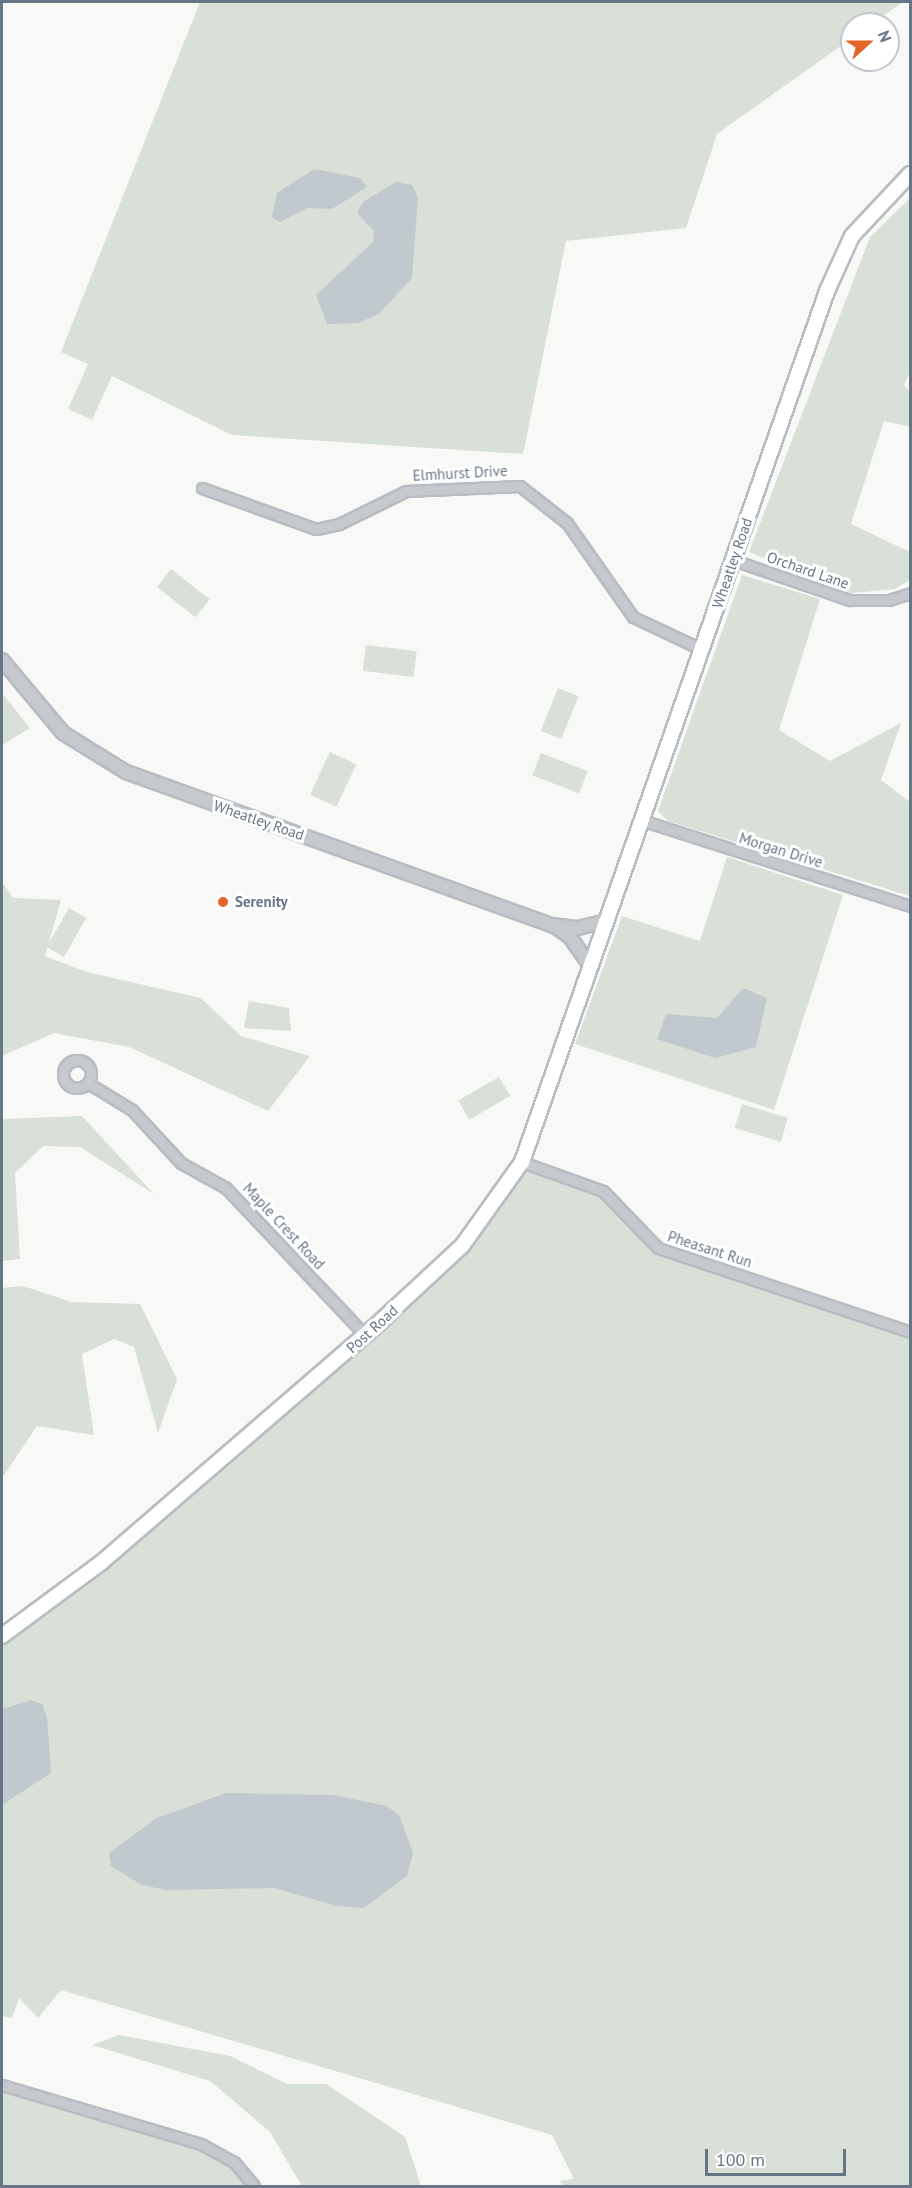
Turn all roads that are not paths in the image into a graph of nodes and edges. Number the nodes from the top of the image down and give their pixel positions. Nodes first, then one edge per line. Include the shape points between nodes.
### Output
1 (910, 174) edge
2 (202, 488) dead end
3 (733, 560) junction
4 (910, 593) edge
5 (701, 649) junction
6 (2, 660) edge
7 (644, 821) junction
8 (910, 906) edge
9 (606, 921) junction
10 (552, 925) junction
11 (590, 966) junction
12 (88, 1083) dead end
13 (522, 1162) junction
14 (910, 1332) edge
15 (365, 1335) junction
16 (2, 1636) edge
17 (2, 2085) edge
18 (254, 2187) edge

1 - 3 main road, Wheatley Road via 871,210 838,266
2 - 5 street, Elmhurst Drive via 316,529 339,524 406,490 520,486 560,515 633,617
3 - 4 street, Orchard Lane via 850,600 888,600
3 - 5 main road, Wheatley Road
5 - 7 main road, Wheatley Road
6 - 10 street, Wheatley Road via 63,733 126,772
7 - 8 street, Morgan Drive
7 - 9 main road, Wheatley Road
9 - 10 street, Wheatley Road via 578,928
9 - 11 main road, Post Road
10 - 11 street, Wheatley Road via 570,937
11 - 13 main road, Post Road
12 - 15 street, Maple Crest Road via 132,1110 181,1163 226,1188
13 - 14 street, Pheasant Run via 603,1191 658,1248
13 - 15 main road, Post Road via 462,1246
15 - 16 main road, Post Road via 102,1562
17 - 18 street via 201,2144 234,2162

